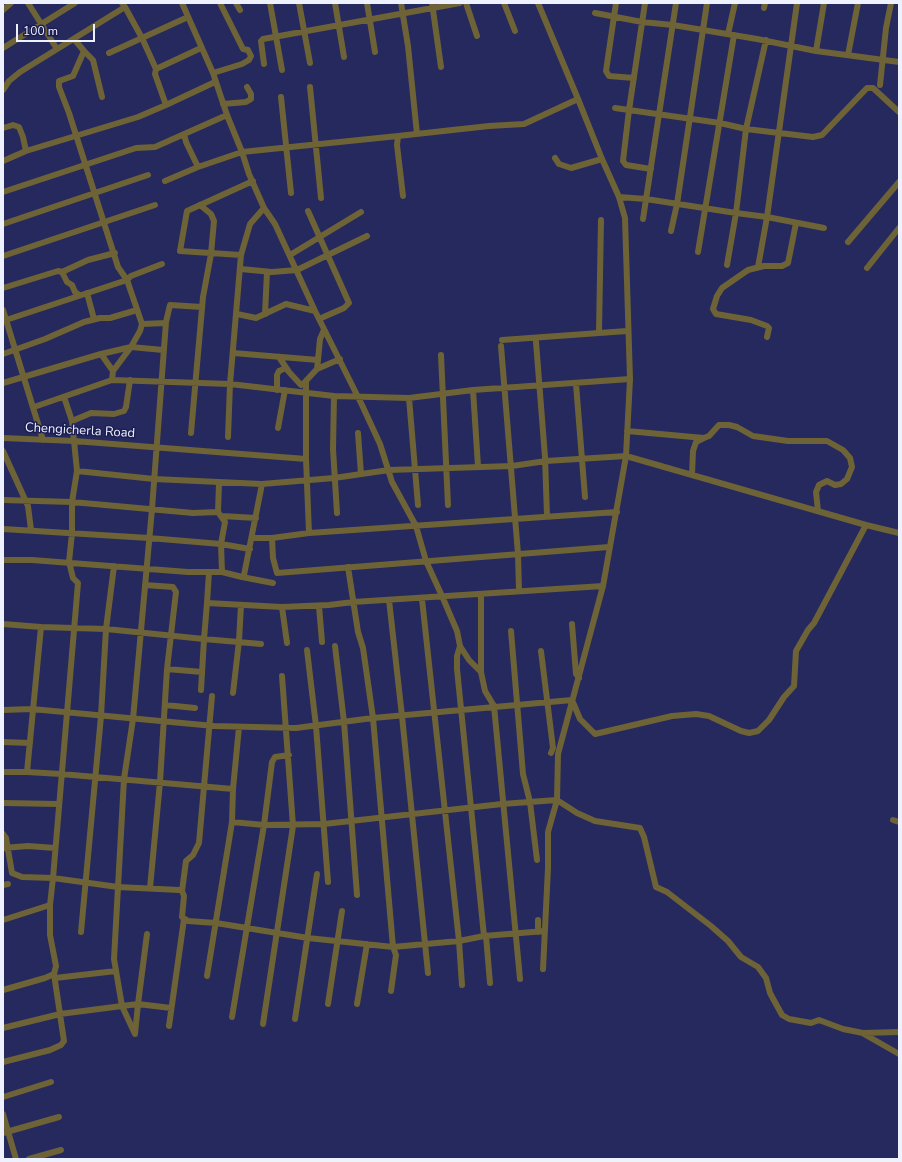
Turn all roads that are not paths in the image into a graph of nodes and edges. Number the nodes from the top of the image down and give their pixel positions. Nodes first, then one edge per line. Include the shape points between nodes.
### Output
1 (11, 3) edge
2 (28, 3) edge
3 (75, 3) edge
4 (182, 3) edge
5 (220, 3) edge
6 (236, 3) edge
7 (270, 3) edge
8 (299, 3) edge
9 (335, 3) edge
10 (367, 3) edge
11 (401, 3) edge
12 (460, 3) edge
13 (466, 3) edge
14 (504, 3) edge
15 (538, 3) edge
16 (616, 3) edge
17 (644, 3) edge
18 (676, 3) edge
19 (707, 3) edge
20 (734, 3) edge
21 (796, 3) edge
22 (824, 3) edge
23 (858, 3) edge
24 (892, 3) edge
25 (123, 5) edge
26 (432, 6) edge
27 (3, 10) edge
28 (240, 10) dead end
29 (595, 13) dead end
30 (403, 15) junction
31 (614, 16) junction
32 (188, 17) junction
33 (370, 21) junction
34 (642, 22) junction
35 (42, 25) junction
36 (673, 25) junction
37 (339, 26) junction
38 (704, 30) junction
39 (515, 31) dead end
40 (304, 32) junction
41 (731, 34) junction
42 (277, 36) junction
43 (477, 36) dead end
44 (142, 38) junction
45 (74, 39) junction
46 (766, 40) junction
47 (791, 45) junction
48 (3, 48) edge
49 (201, 48) junction
50 (57, 49) junction
51 (84, 51) junction
52 (816, 51) junction
53 (375, 52) dead end
54 (109, 53) dead end
55 (848, 56) junction
56 (344, 57) dead end
57 (882, 61) junction
58 (899, 62) edge
59 (310, 63) dead end
60 (264, 64) dead end
61 (441, 67) dead end
62 (156, 69) junction
63 (282, 70) dead end
64 (213, 73) junction
65 (634, 78) junction
66 (215, 82) junction
67 (880, 85) dead end
68 (247, 87) dead end
69 (310, 87) dead end
70 (3, 90) edge
71 (102, 97) dead end
72 (280, 97) dead end
73 (578, 99) junction
74 (223, 104) junction
75 (166, 105) junction
76 (615, 108) dead end
77 (629, 110) junction
78 (899, 111) edge
79 (227, 115) junction
80 (659, 115) junction
81 (688, 120) junction
82 (720, 123) junction
83 (3, 128) edge
84 (746, 129) junction
85 (779, 133) junction
86 (184, 134) junction
87 (416, 134) junction
88 (76, 136) junction
89 (398, 136) junction
90 (316, 144) junction
91 (286, 147) junction
92 (26, 151) junction
93 (242, 152) junction
94 (555, 158) dead end
95 (602, 159) junction
96 (3, 161) edge
97 (86, 165) junction
98 (198, 167) junction
99 (651, 169) junction
100 (148, 175) dead end
101 (165, 181) dead end
102 (253, 181) junction
103 (899, 182) edge
104 (893, 189) junction
105 (3, 192) edge
106 (291, 193) dead end
107 (95, 194) junction
108 (899, 194) edge
109 (403, 196) dead end
110 (619, 197) junction
111 (321, 198) dead end
112 (646, 199) junction
113 (677, 204) junction
114 (155, 205) dead end
115 (200, 205) junction
116 (264, 208) junction
117 (705, 208) junction
118 (308, 211) dead end
119 (360, 212) dead end
120 (736, 213) junction
121 (767, 217) junction
122 (643, 219) dead end
123 (601, 220) dead end
124 (104, 223) junction
125 (796, 223) junction
126 (3, 224) edge
127 (824, 228) dead end
128 (899, 228) edge
129 (671, 230) dead end
130 (367, 236) dead end
131 (320, 237) junction
132 (848, 242) dead end
133 (115, 252) junction
134 (698, 252) dead end
135 (212, 254) junction
136 (241, 255) junction
137 (290, 255) junction
138 (328, 255) junction
139 (3, 256) edge
140 (162, 264) dead end
141 (727, 265) dead end
142 (758, 267) junction
143 (868, 268) dead end
144 (241, 269) junction
145 (297, 270) junction
146 (62, 272) junction
147 (267, 272) junction
148 (127, 280) junction
149 (3, 288) edge
150 (87, 292) junction
151 (79, 295) junction
152 (202, 307) junction
153 (3, 310) edge
154 (137, 310) junction
155 (315, 311) junction
156 (237, 314) junction
157 (265, 314) junction
158 (94, 319) junction
159 (319, 319) junction
160 (4, 320) edge
161 (166, 323) junction
162 (142, 324) junction
163 (324, 330) junction
164 (628, 331) junction
165 (599, 332) junction
166 (767, 337) dead end
167 (536, 342) dead end
168 (131, 347) junction
169 (16, 350) junction
170 (163, 350) junction
171 (233, 353) junction
172 (3, 354) edge
173 (102, 354) junction
174 (441, 355) dead end
175 (279, 357) junction
176 (340, 359) junction
177 (318, 360) junction
178 (286, 368) junction
179 (317, 369) junction
180 (113, 371) junction
181 (24, 376) junction
182 (112, 380) junction
183 (130, 380) junction
184 (630, 380) junction
185 (306, 381) junction
186 (162, 382) junction
187 (3, 383) edge
188 (196, 383) junction
189 (230, 384) junction
190 (576, 384) junction
191 (301, 386) junction
192 (540, 386) junction
193 (506, 388) junction
194 (277, 390) junction
195 (285, 390) junction
196 (473, 390) junction
197 (295, 391) junction
198 (307, 393) junction
199 (442, 394) junction
200 (334, 396) junction
201 (64, 397) junction
202 (358, 397) junction
203 (409, 398) junction
204 (34, 406) junction
205 (72, 421) junction
206 (278, 428) dead end
207 (627, 431) junction
208 (191, 433) dead end
209 (358, 433) dead end
210 (228, 436) dead end
211 (3, 438) edge
212 (704, 438) junction
213 (43, 440) junction
214 (74, 441) junction
215 (156, 446) junction
216 (3, 451) edge
217 (626, 456) junction
218 (581, 458) junction
219 (306, 459) junction
220 (546, 461) junction
221 (478, 466) junction
222 (512, 466) junction
223 (446, 467) junction
224 (416, 468) junction
225 (388, 470) junction
226 (77, 471) junction
227 (361, 474) junction
228 (692, 475) junction
229 (334, 478) junction
230 (154, 479) junction
231 (307, 480) junction
232 (219, 483) junction
233 (262, 484) junction
234 (585, 497) dead end
235 (24, 499) junction
236 (3, 500) edge
237 (72, 502) junction
238 (418, 504) dead end
239 (448, 505) dead end
240 (152, 509) junction
241 (818, 511) junction
242 (617, 512) junction
243 (337, 513) dead end
244 (220, 514) junction
245 (547, 516) junction
246 (256, 518) junction
247 (515, 518) junction
248 (866, 525) junction
249 (416, 526) junction
250 (3, 530) edge
251 (31, 530) junction
252 (899, 532) edge
253 (72, 533) junction
254 (309, 533) junction
255 (149, 538) junction
256 (252, 538) junction
257 (272, 538) junction
258 (220, 544) junction
259 (609, 547) junction
260 (250, 549) junction
261 (518, 554) junction
262 (3, 560) edge
263 (69, 562) junction
264 (426, 562) junction
265 (114, 566) junction
266 (348, 567) junction
267 (146, 569) junction
268 (209, 572) junction
269 (222, 572) junction
270 (242, 577) junction
271 (273, 583) dead end
272 (145, 585) junction
273 (603, 586) junction
274 (519, 591) junction
275 (481, 594) junction
276 (442, 596) junction
277 (422, 599) junction
278 (389, 600) junction
279 (353, 602) junction
280 (207, 603) junction
281 (241, 605) junction
282 (319, 606) junction
283 (282, 607) junction
284 (3, 624) edge
285 (572, 624) dead end
286 (41, 627) junction
287 (73, 628) junction
288 (106, 629) junction
289 (511, 631) dead end
290 (139, 633) junction
291 (171, 636) junction
292 (204, 639) junction
293 (239, 641) junction
294 (322, 642) dead end
295 (287, 643) dead end
296 (261, 644) dead end
297 (335, 646) dead end
298 (460, 646) junction
299 (307, 650) dead end
300 (541, 651) dead end
301 (167, 669) junction
302 (202, 672) junction
303 (481, 672) junction
304 (282, 676) dead end
305 (578, 678) junction
306 (201, 690) dead end
307 (233, 693) dead end
308 (212, 696) dead end
309 (572, 700) junction
310 (548, 703) junction
311 (165, 705) junction
312 (516, 705) junction
313 (494, 706) junction
314 (195, 708) dead end
315 (32, 709) junction
316 (3, 710) edge
317 (461, 710) junction
318 (66, 713) junction
319 (434, 713) junction
320 (101, 716) junction
321 (402, 716) junction
322 (373, 718) junction
323 (133, 719) junction
324 (164, 722) junction
325 (344, 722) junction
326 (210, 726) junction
327 (316, 726) junction
328 (239, 727) junction
329 (287, 728) junction
330 (3, 742) edge
331 (30, 743) junction
332 (550, 753) dead end
333 (289, 755) junction
334 (3, 772) edge
335 (27, 772) junction
336 (61, 774) junction
337 (95, 777) junction
338 (124, 779) junction
339 (160, 782) junction
340 (205, 786) junction
341 (233, 789) junction
342 (557, 800) junction
343 (530, 802) junction
344 (3, 803) edge
345 (58, 804) junction
346 (502, 804) junction
347 (471, 807) junction
348 (445, 811) junction
349 (411, 815) junction
350 (381, 817) junction
351 (892, 820) dead end
352 (232, 822) junction
353 (352, 822) junction
354 (899, 822) edge
355 (324, 824) junction
356 (264, 825) junction
357 (293, 826) junction
358 (3, 834) edge
359 (5, 848) edge
360 (55, 848) junction
361 (538, 860) dead end
362 (317, 874) dead end
363 (53, 878) junction
364 (85, 882) junction
365 (328, 882) dead end
366 (118, 887) junction
367 (150, 888) junction
368 (182, 891) junction
369 (357, 895) dead end
370 (50, 905) junction
371 (342, 912) dead end
372 (184, 919) junction
373 (3, 920) edge
374 (538, 920) dead end
375 (216, 923) junction
376 (246, 928) junction
377 (545, 931) junction
378 (81, 932) dead end
379 (538, 932) junction
380 (278, 933) junction
381 (516, 933) junction
382 (148, 934) dead end
383 (485, 936) junction
384 (308, 938) junction
385 (337, 941) junction
386 (459, 941) junction
387 (367, 944) junction
388 (424, 944) junction
389 (393, 947) junction
390 (543, 969) dead end
391 (116, 972) junction
392 (428, 974) dead end
393 (54, 976) junction
394 (207, 976) dead end
395 (520, 979) dead end
396 (490, 983) dead end
397 (462, 985) dead end
398 (3, 990) edge
399 (391, 991) dead end
400 (138, 1004) junction
401 (328, 1004) dead end
402 (357, 1004) dead end
403 (122, 1006) junction
404 (171, 1008) junction
405 (60, 1014) junction
406 (232, 1017) dead end
407 (295, 1019) dead end
408 (263, 1024) dead end
409 (168, 1026) dead end
410 (3, 1028) edge
411 (899, 1032) edge
412 (863, 1033) junction
413 (899, 1054) edge
414 (3, 1062) edge
415 (51, 1082) dead end
416 (3, 1097) edge
417 (3, 1114) edge
418 (59, 1117) dead end
419 (6, 1132) edge
420 (61, 1150) dead end
421 (16, 1159) edge
422 (29, 1159) edge

1 - 27 street
2 - 35 street
3 - 35 street
4 - 32 street
5 - 64 street via 242,49 248,50 251,56 247,62
6 - 28 street
7 - 42 street
8 - 40 street
9 - 37 street
10 - 33 street
11 - 30 street
12 - 26 street
13 - 43 street
14 - 39 street
15 - 73 street
16 - 31 street
17 - 34 street
18 - 36 street
19 - 38 street
20 - 41 street
21 - 47 street
22 - 52 street
23 - 55 street
24 - 57 street
25 - 44 street
25 - 45 street
26 - 30 street
26 - 61 street
29 - 31 street
30 - 33 street
30 - 87 street
31 - 34 street
31 - 65 street via 606,73 609,76
32 - 44 street
32 - 49 street
33 - 37 street
33 - 53 street
34 - 36 street
34 - 65 street
35 - 48 street
35 - 50 street
36 - 38 street
36 - 80 street
37 - 40 street
37 - 56 street
38 - 41 street
38 - 81 street
40 - 42 street
40 - 59 street
41 - 46 street
41 - 82 street
42 - 60 street via 262,40
42 - 63 street
44 - 54 street
44 - 62 street
45 - 50 street
45 - 51 street
46 - 47 street
46 - 84 street
47 - 52 street
47 - 85 street
49 - 62 street
49 - 64 street
50 - 70 street via 9,80
51 - 71 street via 93,60
51 - 88 street via 73,76 58,83
52 - 55 street
55 - 57 street
57 - 58 street
57 - 67 street
62 - 75 street via 155,74
64 - 66 street
65 - 77 street
66 - 74 street
66 - 75 street
68 - 74 street via 251,94 246,102
69 - 90 street
72 - 91 street
73 - 87 street via 524,124
73 - 95 street
74 - 79 street
75 - 88 street
76 - 77 street
77 - 80 street
77 - 99 street via 624,164
78 - 85 street via 873,88 867,88 822,135 812,137
79 - 86 street
79 - 93 street
80 - 81 street
80 - 99 street
81 - 82 street
81 - 113 street
82 - 84 street
82 - 117 street
83 - 92 street via 13,125 19,127
84 - 85 street
84 - 120 street
85 - 121 street
86 - 97 street via 155,148 136,148
86 - 98 street
87 - 89 street
88 - 92 street
88 - 97 street
89 - 90 street
89 - 109 street
90 - 91 street
90 - 111 street
91 - 93 street
91 - 106 street
92 - 96 street
93 - 98 street
93 - 102 street
94 - 95 street via 559,164 571,168
95 - 110 street
97 - 105 street
97 - 107 street
98 - 101 street
99 - 112 street
100 - 107 street
102 - 115 street
102 - 116 street
103 - 104 street
104 - 108 street
104 - 132 street
107 - 124 street
107 - 126 street
110 - 112 street
110 - 164 street via 625,218
112 - 113 street
112 - 122 street
113 - 117 street
113 - 129 street
114 - 124 street
115 - 135 street via 213,217
115 - 135 street via 187,211 180,251
116 - 136 street via 250,224
116 - 137 street
117 - 120 street
117 - 134 street
118 - 131 street
119 - 131 street
120 - 121 street
120 - 141 street
121 - 125 street
121 - 142 street
123 - 165 street
124 - 133 street
124 - 139 street
125 - 127 street
125 - 142 street via 788,263 782,266
128 - 143 street
130 - 138 street
131 - 137 street
131 - 138 street
133 - 146 street via 88,260
133 - 148 street via 118,267
135 - 136 street
135 - 152 street
136 - 144 street
137 - 145 street
138 - 145 street
138 - 159 street via 349,303 344,308
140 - 148 street
142 - 166 street via 748,270 722,288 716,296 713,309 716,314 751,320 767,326
144 - 147 street
144 - 156 street
145 - 147 street
145 - 155 street
146 - 149 street
146 - 151 street
147 - 157 street
148 - 150 street
148 - 154 street
150 - 151 street
150 - 158 street
151 - 160 street
152 - 161 street via 170,305
152 - 188 street
153 - 160 street
154 - 158 street via 110,318
154 - 162 street
155 - 157 street via 286,304
155 - 159 street
156 - 157 street via 250,318
156 - 171 street
158 - 169 street
159 - 163 street
160 - 169 street
161 - 162 street
161 - 170 street
162 - 168 street
163 - 176 street
163 - 177 street via 320,339
164 - 165 street
164 - 184 street
165 - 193 street via 502,343
167 - 192 street
168 - 170 street
168 - 173 street
168 - 180 street
169 - 172 street
169 - 181 street
170 - 186 street
171 - 175 street
171 - 189 street
173 - 180 street
173 - 181 street
174 - 199 street
175 - 177 street
175 - 178 street
176 - 179 street
176 - 202 street
177 - 179 street
178 - 191 street
178 - 194 street via 277,375
179 - 185 street
180 - 182 street
181 - 187 street
181 - 204 street
182 - 183 street
182 - 201 street
183 - 186 street
183 - 205 street via 124,411 114,414 91,412
184 - 190 street
184 - 207 street
185 - 191 street
185 - 198 street
186 - 188 street
186 - 215 street
188 - 189 street
188 - 208 street
189 - 194 street
189 - 210 street
190 - 192 street
190 - 218 street
191 - 197 street
192 - 193 street
192 - 220 street
193 - 196 street
193 - 222 street
194 - 195 street
195 - 197 street
195 - 206 street
196 - 199 street
196 - 221 street
197 - 198 street
198 - 200 street
198 - 219 street
199 - 203 street
199 - 223 street
200 - 202 street
200 - 229 street
201 - 204 street
201 - 205 street
202 - 203 street
202 - 225 street via 380,444
203 - 224 street
204 - 213 street
205 - 214 street
207 - 212 street
207 - 217 street
209 - 227 street
211 - 213 street, Chengicherla Road
212 - 228 street via 696,442 693,451
212 - 241 street via 719,426 729,425 737,426 753,436 788,441 826,441 836,445 850,458 852,467 847,479 841,484 826,482 819,485 816,492
213 - 214 street, Chengicherla Road
214 - 215 street, Chengicherla Road
214 - 226 street
215 - 219 street, Chengicherla Road
215 - 230 street
216 - 235 street
217 - 218 street
217 - 228 street
217 - 242 street
218 - 220 street
218 - 234 street
219 - 231 street
220 - 222 street
220 - 245 street
221 - 222 street
221 - 223 street
222 - 247 street
223 - 224 street
223 - 239 street
224 - 225 street
224 - 238 street
225 - 227 street
225 - 249 street
226 - 230 street
226 - 237 street
227 - 229 street
228 - 241 street
229 - 231 street
229 - 243 street
230 - 232 street
230 - 240 street
231 - 233 street
231 - 254 street
232 - 233 street
232 - 244 street
233 - 246 street
235 - 236 street
235 - 237 street
235 - 251 street via 28,506
237 - 240 street
237 - 253 street
240 - 244 street
240 - 255 street
241 - 248 street
242 - 245 street
242 - 259 street
244 - 246 street
244 - 258 street via 225,526
245 - 247 street
246 - 256 street
247 - 249 street
247 - 261 street
248 - 252 street
248 - 309 street via 814,623 796,651 794,686 758,731 741,731 709,716 696,714 672,716 595,734 580,719
249 - 254 street
249 - 264 street
250 - 251 street
251 - 253 street
253 - 255 street
253 - 263 street
254 - 257 street
255 - 258 street
255 - 267 street
256 - 257 street
256 - 260 street
257 - 266 street via 277,573
258 - 260 street
258 - 269 street
259 - 261 street
259 - 273 street
260 - 270 street
261 - 264 street
261 - 274 street
262 - 263 street
263 - 265 street
263 - 287 street via 73,578 78,583
264 - 266 street
264 - 276 street
265 - 267 street
265 - 288 street
266 - 279 street
267 - 268 street
267 - 272 street
268 - 269 street
268 - 280 street
269 - 270 street
270 - 271 street
272 - 290 street
272 - 291 street via 173,587 175,590
273 - 274 street
273 - 305 street
274 - 275 street
275 - 276 street
275 - 303 street
276 - 277 street
276 - 298 street via 457,631
277 - 278 street
277 - 319 street
278 - 279 street
278 - 321 street
279 - 282 street
279 - 322 street via 363,648
280 - 281 street
280 - 292 street
281 - 283 street
281 - 293 street
282 - 283 street
282 - 294 street
283 - 295 street
284 - 286 street
285 - 305 street
286 - 287 street
286 - 315 street
287 - 288 street
287 - 318 street
288 - 290 street
288 - 320 street
289 - 312 street
290 - 291 street
290 - 323 street
291 - 292 street
291 - 301 street
292 - 293 street
292 - 302 street
293 - 296 street
293 - 307 street
297 - 325 street
298 - 303 street via 468,660
298 - 317 street via 457,669
299 - 327 street
300 - 310 street
301 - 302 street
301 - 311 street
302 - 306 street
303 - 313 street via 485,691
304 - 329 street
305 - 309 street
308 - 326 street
309 - 310 street
309 - 342 street via 558,754
310 - 312 street
310 - 332 street via 553,748
311 - 314 street
311 - 324 street
312 - 313 street
312 - 343 street via 523,774
313 - 317 street
313 - 346 street
315 - 316 street
315 - 318 street
315 - 331 street
317 - 319 street
317 - 347 street
318 - 320 street
318 - 336 street
319 - 321 street
319 - 348 street
320 - 323 street
320 - 337 street
321 - 322 street
321 - 349 street
322 - 325 street
322 - 350 street
323 - 324 street
323 - 338 street
324 - 326 street
324 - 339 street
325 - 327 street
325 - 353 street
326 - 328 street
326 - 340 street
327 - 329 street
327 - 355 street
328 - 329 street
328 - 341 street
329 - 333 street
330 - 331 street
331 - 335 street
333 - 356 street via 273,759
333 - 357 street
334 - 335 street
335 - 336 street
336 - 337 street
336 - 345 street
337 - 338 street
337 - 364 street
338 - 339 street
338 - 366 street
339 - 340 street
339 - 367 street
340 - 341 street
340 - 368 street via 199,843 186,861
341 - 352 street
342 - 343 street
342 - 377 street via 548,832
342 - 412 street via 595,822 640,828 647,846 656,888 667,892 711,926 741,957 758,967 766,978 770,993 782,1015 811,1023 820,1020
343 - 346 street
343 - 361 street
344 - 345 street
345 - 360 street
346 - 347 street
346 - 381 street
347 - 348 street
347 - 383 street
348 - 349 street
348 - 386 street
349 - 350 street
349 - 388 street
350 - 353 street
350 - 389 street
351 - 354 street
352 - 356 street
352 - 375 street
353 - 355 street
353 - 369 street
355 - 357 street
355 - 365 street
356 - 357 street
356 - 376 street
357 - 380 street
358 - 359 street via 6,838
359 - 360 street
359 - 363 street via 10,870 15,876
360 - 363 street
362 - 384 street
363 - 364 street
363 - 370 street
364 - 366 street
364 - 378 street
366 - 367 street
366 - 391 street via 114,959
367 - 368 street
368 - 372 street
370 - 373 street
370 - 393 street via 50,935 56,966
371 - 385 street
372 - 375 street
372 - 404 street
374 - 379 street
375 - 376 street
375 - 394 street
376 - 380 street
376 - 406 street
377 - 379 street
377 - 390 street
379 - 381 street
380 - 384 street
380 - 408 street
381 - 383 street
381 - 395 street
382 - 400 street
383 - 386 street
383 - 396 street
384 - 385 street
384 - 407 street
385 - 387 street
385 - 401 street
386 - 388 street
386 - 397 street
387 - 389 street
387 - 402 street
388 - 389 street
388 - 392 street
389 - 399 street via 396,955
391 - 393 street
391 - 403 street
393 - 398 street
393 - 405 street
400 - 403 street
400 - 403 street via 135,1034
400 - 404 street
403 - 405 street
404 - 409 street
405 - 410 street
405 - 414 street via 65,1038 61,1045
411 - 412 street
412 - 413 street
415 - 416 street
417 - 419 street
418 - 419 street
419 - 421 street
420 - 422 street

